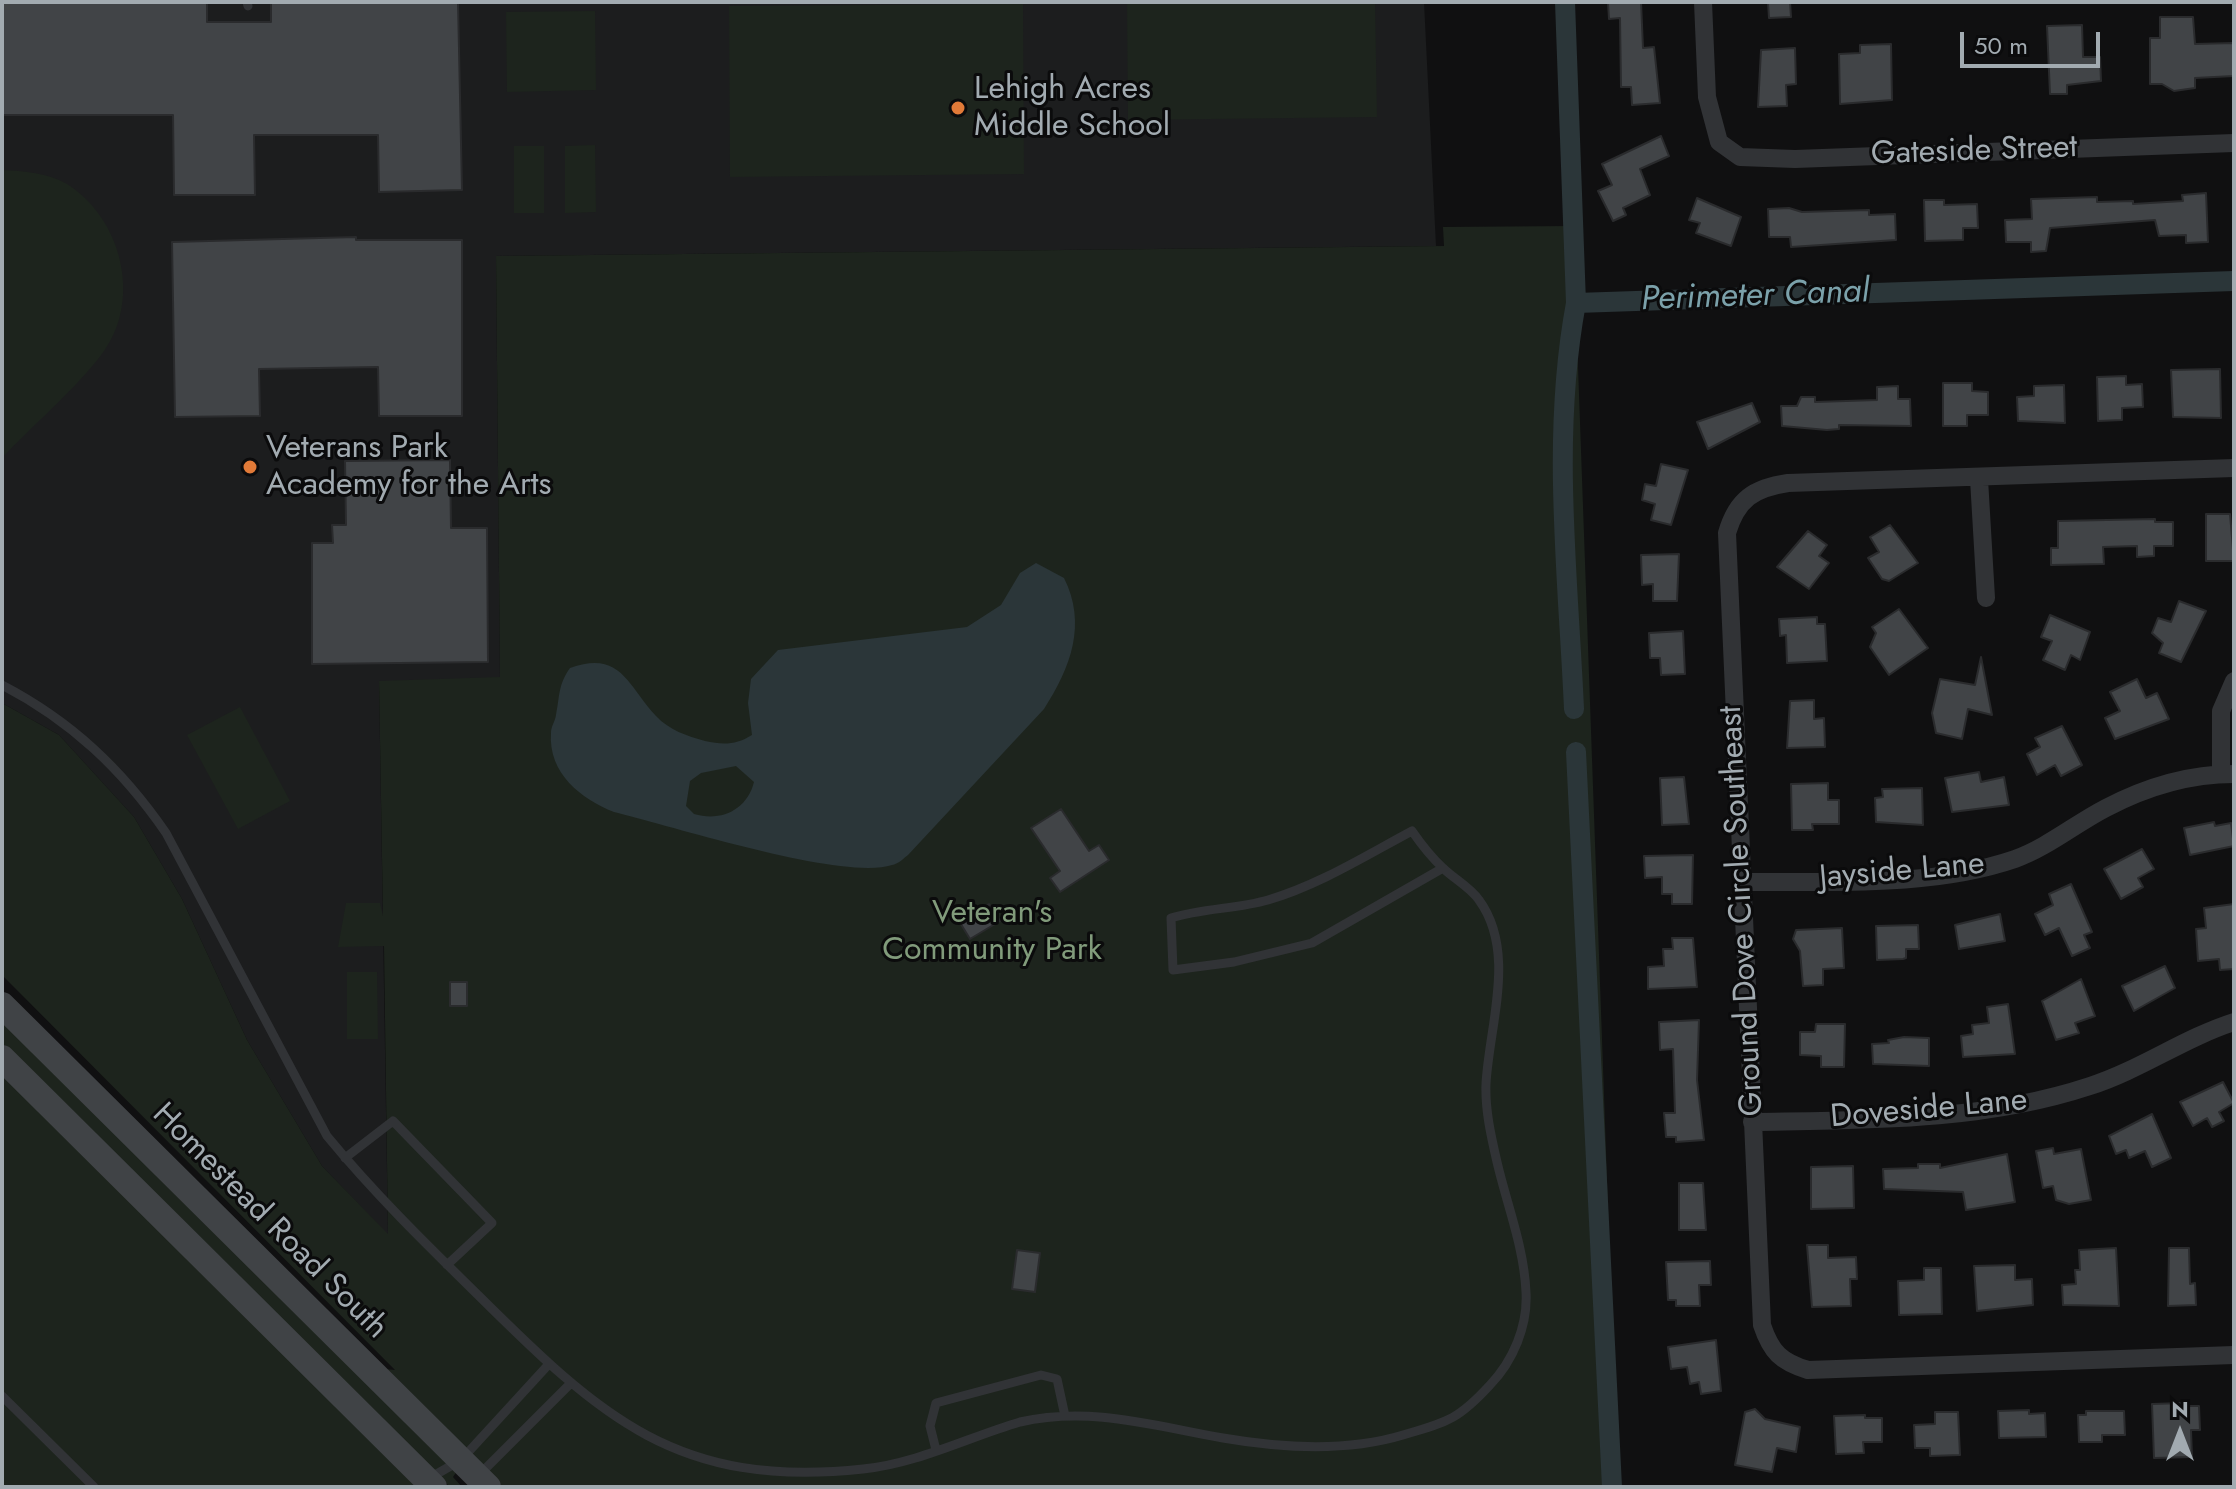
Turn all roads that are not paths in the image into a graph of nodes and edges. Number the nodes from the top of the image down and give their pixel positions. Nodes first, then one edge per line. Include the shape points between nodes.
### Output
1 (1703, 2) edge
2 (2234, 143) edge
3 (2234, 468) edge
4 (1979, 479) junction
5 (1986, 598) dead end
6 (2234, 681) edge
7 (2, 685) edge
8 (2228, 774) edge
9 (1443, 868) junction
10 (1742, 882) junction
11 (2, 1005) edge
12 (2234, 1022) edge
13 (2, 1058) edge
14 (1752, 1122) junction
15 (345, 1158) junction
16 (447, 1265) junction
17 (2234, 1355) edge
18 (549, 1364) junction
19 (570, 1384) junction
20 (2, 1396) edge
21 (1065, 1416) junction
22 (936, 1450) junction
23 (474, 1478) edge
24 (427, 1485) edge
25 (94, 1487) edge

1 - 2 street, Gateside Street via 1707,97 1719,142 1740,157
3 - 4 street, Ground Dove Circle Southeast
4 - 5 street
4 - 10 street, Ground Dove Circle Southeast via 1788,483 1747,495 1733,512 1727,533
6 - 8 street via 2221,711
7 - 15 lane via 68,724 144,801 327,1136
8 - 10 street, Jayside Lane via 2157,785 2105,808 2046,845 1984,868 1914,878
9 - 9 lane via 1312,943 1173,970 1171,918 1266,901 1335,873 1412,831
9 - 21 lane via 1479,900 1496,943 1498,984 1487,1111 1526,1294 1519,1340 1496,1379 1457,1418 1350,1446 1252,1442 1137,1419
10 - 14 street, Ground Dove Circle Southeast
11 - 23 main road, Homestead Road South
12 - 14 street, Doveside Lane via 2092,1085 2033,1103 1980,1113
13 - 24 main road
14 - 17 street, Ground Dove Circle Southeast via 1762,1325 1770,1348 1784,1363 1808,1370
15 - 16 lane
15 - 16 lane via 393,1121 492,1223
16 - 18 lane
18 - 19 lane
18 - 23 lane
19 - 22 lane via 635,1431 691,1456 732,1465 776,1472 866,1469
19 - 23 lane
20 - 25 lane
21 - 22 lane via 1020,1422
21 - 22 lane via 1057,1379 1041,1375 936,1403 930,1426
23 - 24 lane

